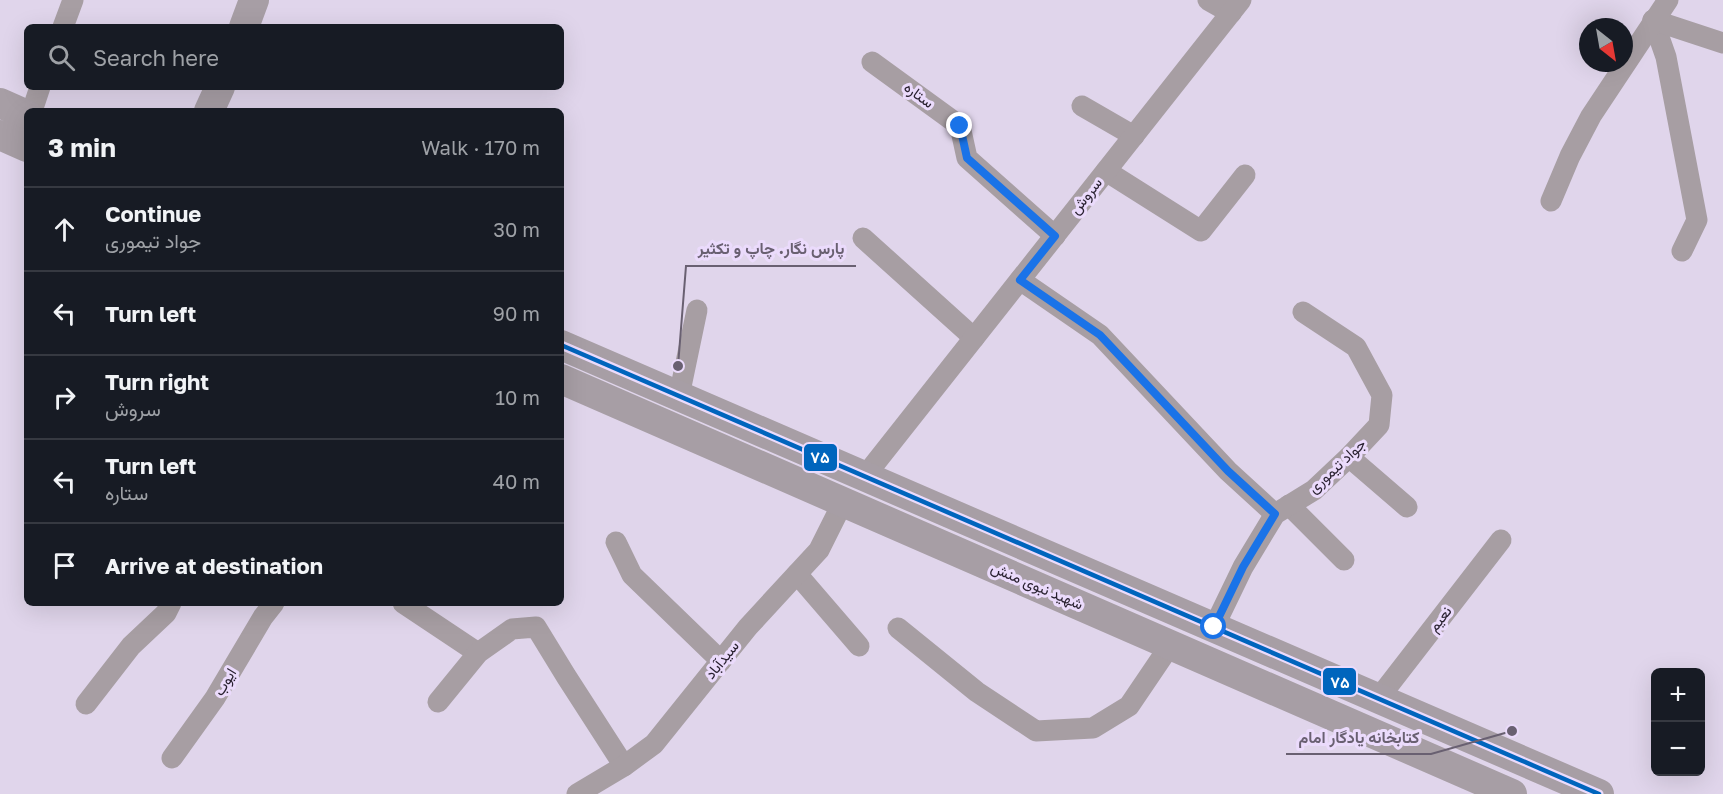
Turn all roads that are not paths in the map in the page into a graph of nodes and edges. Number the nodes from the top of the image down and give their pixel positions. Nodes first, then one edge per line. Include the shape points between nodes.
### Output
1 (73, 0) edge
2 (254, 0) edge
3 (1208, 0) edge
4 (1668, 0) edge
5 (1236, 6) edge
6 (1653, 20) junction
7 (64, 24) edge
8 (245, 24) edge
9 (1723, 43) edge
10 (872, 62) dead end
11 (39, 90) edge
12 (0, 103) edge
13 (1082, 106) dead end
14 (33, 108) edge
15 (24, 114) edge
16 (0, 135) edge
17 (1134, 136) junction
18 (24, 146) edge
19 (1106, 171) junction
20 (1245, 176) dead end
21 (1551, 201) dead end
22 (1055, 236) junction
23 (863, 238) dead end
24 (1682, 251) dead end
25 (1020, 280) junction
26 (697, 310) dead end
27 (1303, 312) dead end
28 (974, 338) junction
29 (564, 346) edge
30 (564, 380) edge
31 (679, 396) junction
32 (1349, 457) junction
33 (865, 476) junction
34 (843, 502) junction
35 (1407, 507) dead end
36 (1282, 509) junction
37 (1502, 540) dead end
38 (616, 542) dead end
39 (1344, 560) dead end
40 (797, 574) junction
41 (170, 606) edge
42 (272, 606) edge
43 (408, 606) edge
44 (1214, 627) junction
45 (898, 628) dead end
46 (1171, 644) junction
47 (859, 646) dead end
48 (478, 653) junction
49 (721, 661) junction
50 (1378, 699) junction
51 (438, 702) dead end
52 (86, 704) dead end
53 (172, 758) dead end
54 (624, 766) junction
55 (577, 794) edge
56 (1512, 794) edge
57 (1599, 794) edge

1 - 7 street
2 - 8 main road
3 - 5 street
4 - 6 street
5 - 17 street, سروش
6 - 9 street
6 - 21 street via 1591,116
6 - 24 street via 1666,57 1697,220
10 - 22 street, ستاره via 960,126 967,158
11 - 14 street
12 - 15 main road
13 - 17 street
16 - 18 main road
17 - 19 street, سروش
19 - 20 street via 1201,231
19 - 22 street, سروش
22 - 25 street, سروش
23 - 28 street
25 - 28 street, سروش
25 - 36 street via 1100,335 1228,471
26 - 31 street
27 - 32 street, جواد تیموری via 1356,347 1382,395 1379,424
28 - 33 street, سروش
29 - 31 main road
30 - 34 main road, شهید نبوی منش
31 - 33 main road
32 - 35 street
32 - 36 street, جواد تیموری via 1314,490
33 - 44 main road
34 - 40 street, سیدآباد via 819,550
34 - 46 main road, شهید نبوی منش
36 - 39 street
36 - 44 street, جواد تیموری via 1243,567
37 - 50 street, نعیم
38 - 49 street via 632,575
40 - 47 street
40 - 49 street, سیدآباد
41 - 52 street via 131,646
42 - 53 street, ایوب via 216,698
43 - 48 street
44 - 50 main road
45 - 46 street via 977,692 1036,730 1093,728 1129,706
46 - 56 main road, شهید نبوی منش
48 - 51 street
48 - 54 street via 512,629 536,627
49 - 54 street, سیدآباد via 654,744
50 - 57 main road
54 - 55 street, سیدآباد

